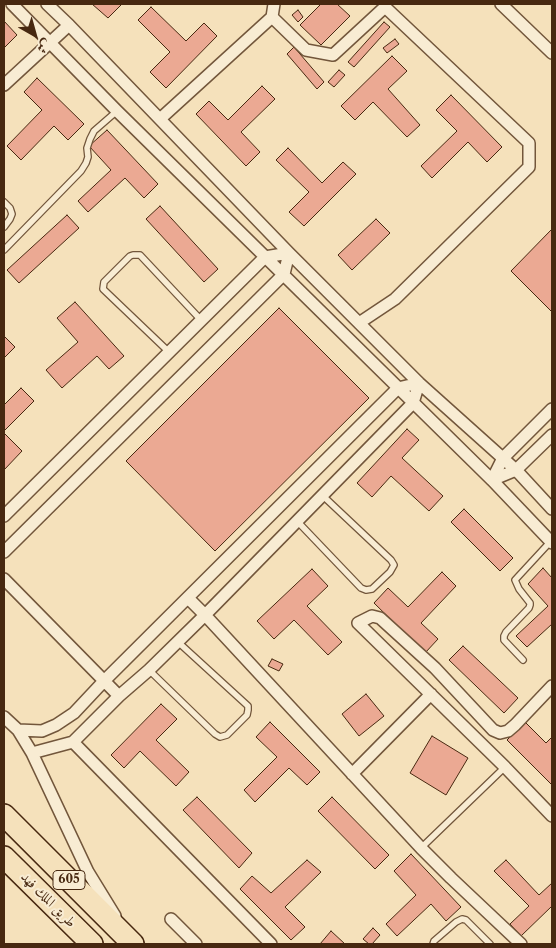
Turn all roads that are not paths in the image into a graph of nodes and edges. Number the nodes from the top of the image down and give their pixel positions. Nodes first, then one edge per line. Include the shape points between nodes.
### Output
1 (12, 4) edge
2 (47, 4) edge
3 (274, 4) edge
4 (501, 4) edge
5 (386, 5) edge
6 (272, 17) junction
7 (68, 25) junction
8 (50, 42) junction
9 (552, 53) edge
10 (4, 85) edge
11 (117, 111) junction
12 (160, 120) junction
13 (4, 202) edge
14 (4, 227) edge
15 (4, 250) edge
16 (289, 252) junction
17 (265, 256) junction
18 (284, 274) junction
19 (201, 320) junction
20 (359, 323) junction
21 (169, 352) junction
22 (418, 383) junction
23 (398, 388) junction
24 (413, 403) junction
25 (552, 409) edge
26 (552, 434) edge
27 (503, 458) junction
28 (516, 470) junction
29 (492, 480) junction
30 (322, 495) junction
31 (552, 509) edge
32 (4, 516) edge
33 (297, 520) junction
34 (552, 542) edge
35 (4, 552) edge
36 (4, 579) edge
37 (188, 598) junction
38 (206, 615) junction
39 (178, 642) junction
40 (523, 660) dead end
41 (149, 670) junction
42 (104, 681) junction
43 (552, 686) edge
44 (431, 694) junction
45 (119, 696) junction
46 (4, 717) edge
47 (18, 730) junction
48 (73, 742) junction
49 (32, 753) junction
50 (505, 767) junction
51 (352, 774) junction
52 (4, 815) edge
53 (552, 816) edge
54 (421, 848) junction
55 (4, 857) edge
56 (170, 919) dead end
57 (133, 943) edge
58 (92, 944) edge
59 (196, 944) edge
60 (271, 944) edge
61 (433, 944) edge
62 (490, 944) edge
63 (521, 944) edge

1 - 8 street
2 - 7 street
3 - 6 street
4 - 9 street
5 - 6 street via 333,55 306,50
5 - 20 street via 529,143 530,167 394,299
6 - 12 street
7 - 8 street
7 - 12 street
8 - 10 street
8 - 11 street
11 - 15 lane via 94,131 87,148 86,164 81,171
11 - 17 street
12 - 16 street
13 - 14 lane via 12,214
16 - 17 street
16 - 18 street
16 - 20 street
17 - 18 street
17 - 19 street
18 - 23 street
18 - 35 street
19 - 21 street
19 - 21 lane via 140,255 130,256 104,282 103,289
20 - 22 street
21 - 32 street
22 - 23 street
22 - 24 street
22 - 27 street
23 - 24 street
23 - 37 street
24 - 29 street
24 - 30 street
25 - 27 street
26 - 28 street
27 - 28 street
27 - 29 street
28 - 29 street
28 - 31 street
29 - 34 street
30 - 33 street
30 - 33 lane via 391,560 394,565 390,572 372,588 361,588
33 - 38 street
34 - 40 lane via 515,580 530,605 506,632 504,640
36 - 42 street
37 - 38 street
37 - 42 street
38 - 39 street
38 - 51 street
39 - 41 street
39 - 41 lane via 248,706 247,715 227,735 220,737 215,734
41 - 45 street
42 - 45 street
42 - 47 street via 74,713 56,724 42,731
43 - 44 street via 515,725 500,733 493,730 434,668 380,618 372,616 358,623
44 - 50 street
44 - 51 street
45 - 48 street
46 - 47 street
47 - 49 street
48 - 49 street
48 - 60 street
49 - 57 street via 88,872
50 - 53 street
50 - 54 lane
51 - 54 street
52 - 57 highway, طريق الملك فهد / 605
54 - 63 street
55 - 58 highway, طريق الملك فهد / 605
56 - 59 street
61 - 62 lane via 462,919

